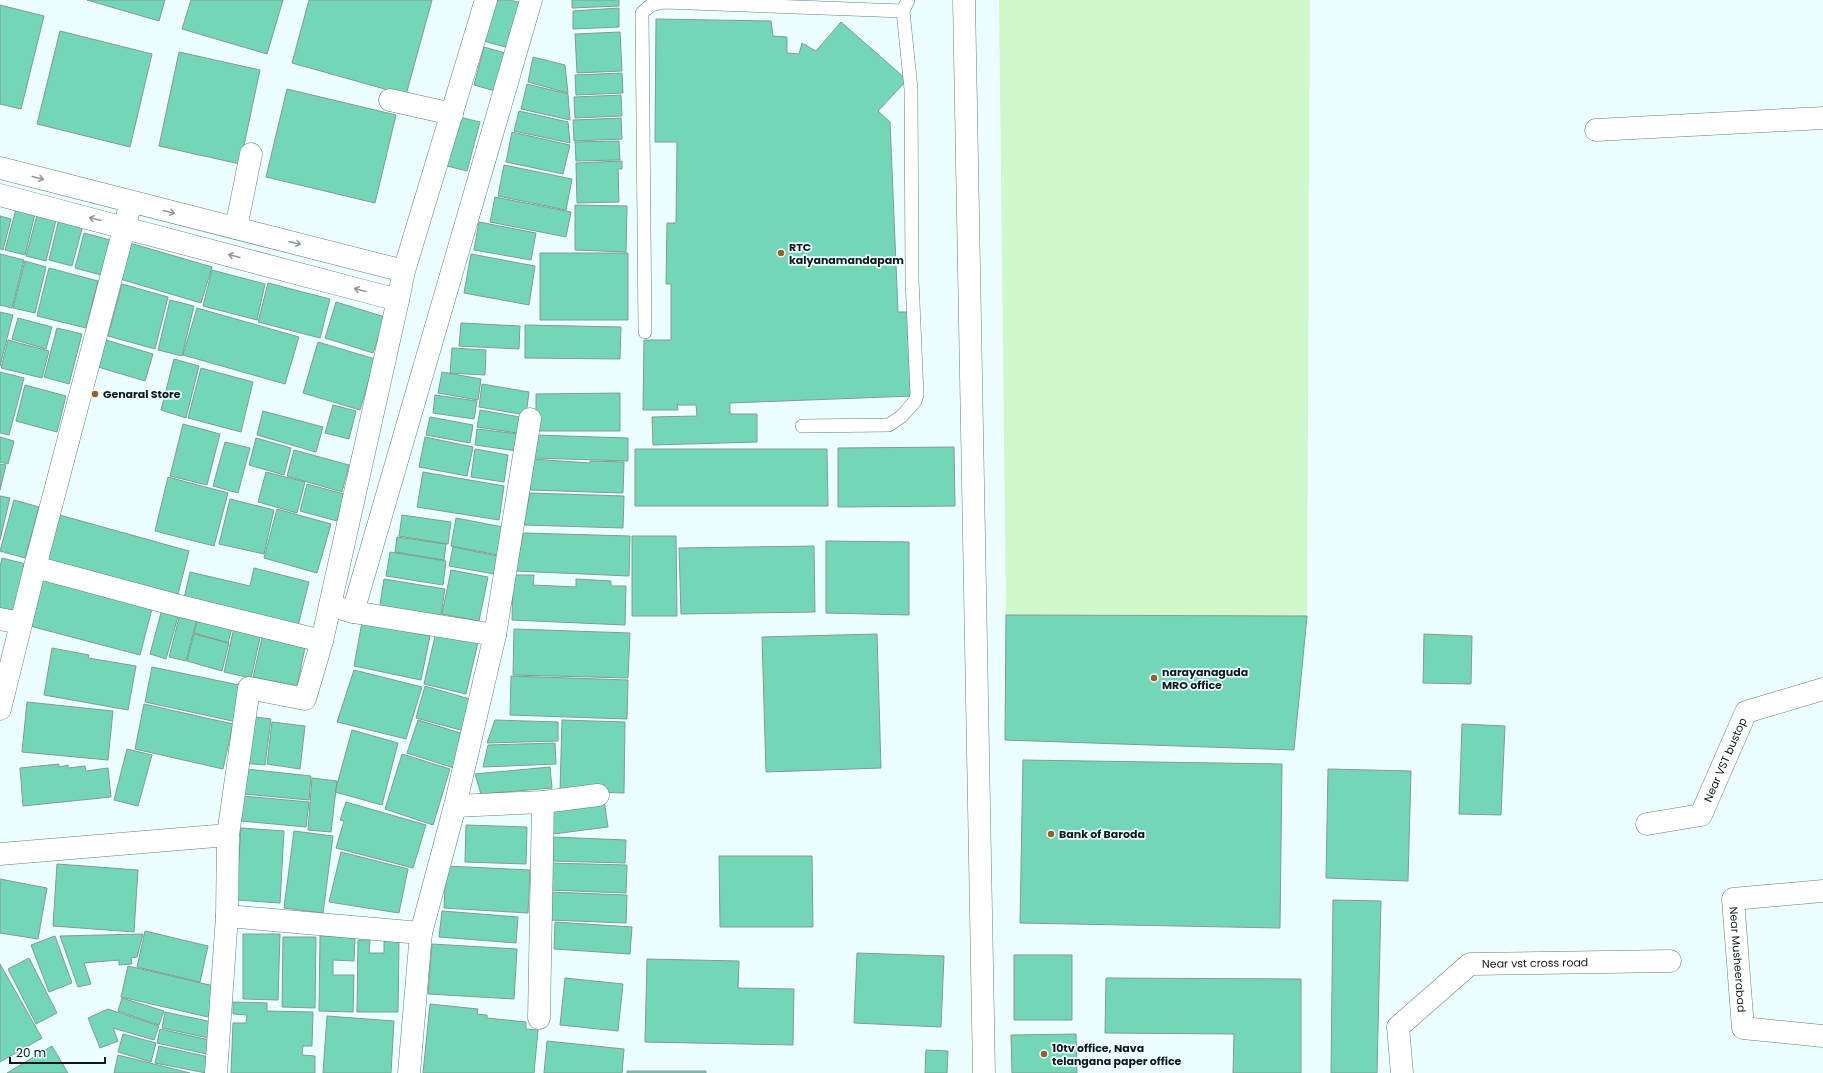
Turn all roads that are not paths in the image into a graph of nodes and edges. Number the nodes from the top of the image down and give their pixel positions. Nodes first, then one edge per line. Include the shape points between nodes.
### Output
1 (486, 0) edge
2 (531, 0) edge
3 (964, 0) edge
4 (787, 3) edge
5 (906, 5) edge
6 (390, 100) dead end
7 (452, 114) junction
8 (1823, 118) edge
9 (1596, 130) dead end
10 (251, 154) dead end
11 (0, 168) edge
12 (0, 194) edge
13 (131, 202) junction
14 (124, 227) junction
15 (236, 228) junction
16 (404, 271) junction
17 (398, 300) junction
18 (645, 332) dead end
19 (530, 419) dead end
20 (802, 426) dead end
21 (35, 567) junction
22 (329, 605) junction
23 (353, 612) junction
24 (0, 619) edge
25 (21, 623) junction
26 (495, 635) junction
27 (322, 641) junction
28 (1823, 689) edge
29 (0, 709) edge
30 (598, 795) dead end
31 (543, 802) junction
32 (455, 806) junction
33 (1647, 824) dead end
34 (228, 835) junction
35 (0, 854) edge
36 (1823, 891) edge
37 (227, 916) junction
38 (420, 933) junction
39 (1670, 961) dead end
40 (539, 1018) dead end
41 (1823, 1036) edge
42 (216, 1073) edge
43 (410, 1073) edge
44 (984, 1073) edge
45 (1402, 1073) edge

1 - 7 street
2 - 23 street
3 - 44 street
4 - 5 lane
4 - 18 lane via 664,2 651,5 642,13
5 - 20 lane via 911,89 912,279 917,395 902,416 889,425
6 - 7 street
7 - 16 street
8 - 9 street
10 - 15 street
11 -> 13 street
14 -> 12 street
13 - 14 street
13 -> 15 street
17 -> 14 street
14 - 21 street
15 -> 16 street
16 - 17 street
17 - 22 street
19 - 26 street
21 - 25 street
21 - 27 street
22 - 23 street
22 - 27 street
23 - 26 street
24 - 25 street
25 - 29 street
26 - 32 street
27 - 34 street via 305,699 249,688
28 - 33 street, Near VST bustop via 1746,712 1701,815
30 - 31 street
31 - 32 street
31 - 40 street
32 - 38 street
34 - 35 street
34 - 37 street
36 - 41 street, Near Musheerabad via 1733,899 1743,1028
37 - 38 street
37 - 42 street
38 - 43 street
39 - 45 street, Near vst cross road via 1470,964 1398,1027

